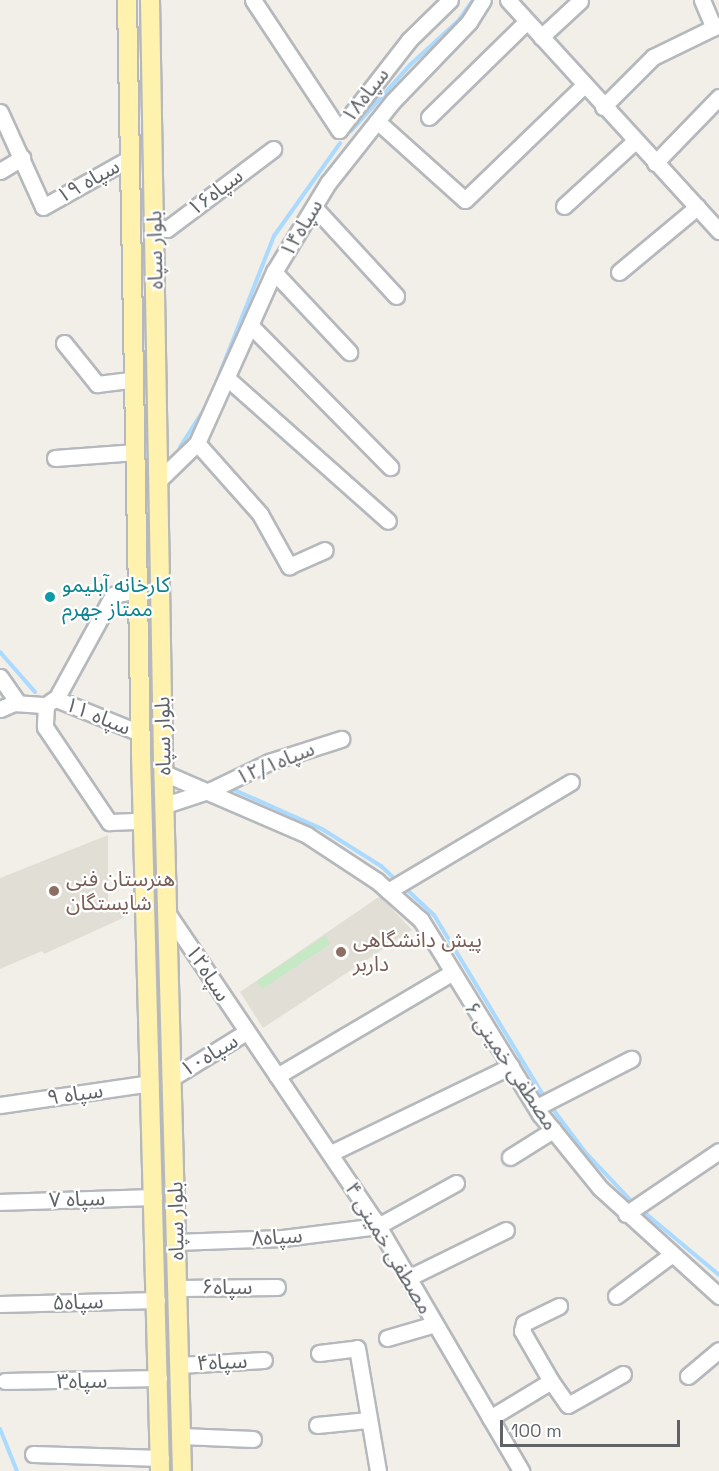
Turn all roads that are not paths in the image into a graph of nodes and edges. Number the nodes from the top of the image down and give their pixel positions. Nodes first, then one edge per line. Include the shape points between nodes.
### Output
1 (127, 0) edge
2 (150, 0) edge
3 (450, 0) edge
4 (483, 0) edge
5 (508, 0) edge
6 (702, 0) edge
7 (257, 1) edge
8 (580, 1) edge
9 (526, 21) junction
10 (716, 27) edge
11 (541, 37) junction
12 (584, 85) junction
13 (719, 98) edge
14 (603, 107) junction
15 (0, 112) edge
16 (429, 117) dead end
17 (377, 121) junction
18 (339, 130) junction
19 (635, 141) junction
20 (356, 146) junction
21 (273, 148) dead end
22 (22, 158) junction
23 (130, 158) junction
24 (655, 163) junction
25 (0, 171) edge
26 (564, 206) dead end
27 (314, 207) junction
28 (697, 207) junction
29 (717, 224) edge
30 (154, 226) junction
31 (274, 272) junction
32 (619, 272) dead end
33 (396, 296) dead end
34 (252, 327) junction
35 (64, 343) dead end
36 (349, 352) dead end
37 (227, 378) junction
38 (135, 379) junction
39 (197, 443) junction
40 (136, 452) junction
41 (55, 458) dead end
42 (390, 467) dead end
43 (159, 480) junction
44 (388, 521) dead end
45 (325, 550) dead end
46 (138, 590) junction
47 (0, 677) edge
48 (51, 702) junction
49 (18, 703) junction
50 (0, 709) edge
51 (140, 733) junction
52 (341, 739) dead end
53 (164, 773) junction
54 (571, 782) dead end
55 (211, 790) junction
56 (165, 805) junction
57 (142, 821) junction
58 (388, 891) junction
59 (145, 911) junction
60 (168, 914) junction
61 (451, 973) junction
62 (246, 1032) junction
63 (631, 1059) dead end
64 (511, 1066) junction
65 (277, 1076) junction
66 (172, 1078) junction
67 (150, 1083) junction
68 (0, 1105) edge
69 (537, 1107) junction
70 (553, 1130) junction
71 (719, 1151) edge
72 (331, 1153) junction
73 (510, 1157) dead end
74 (456, 1183) dead end
75 (154, 1197) junction
76 (0, 1202) edge
77 (626, 1214) junction
78 (378, 1226) junction
79 (506, 1230) dead end
80 (176, 1242) junction
81 (671, 1255) junction
82 (408, 1278) junction
83 (177, 1287) junction
84 (277, 1287) dead end
85 (616, 1296) dead end
86 (719, 1296) edge
87 (157, 1299) junction
88 (0, 1304) edge
89 (559, 1306) dead end
90 (435, 1324) junction
91 (387, 1338) dead end
92 (719, 1350) edge
93 (319, 1353) dead end
94 (264, 1360) dead end
95 (179, 1365) junction
96 (623, 1374) dead end
97 (687, 1376) dead end
98 (159, 1378) junction
99 (5, 1381) dead end
100 (551, 1381) junction
101 (490, 1418) junction
102 (368, 1420) junction
103 (317, 1425) dead end
104 (181, 1436) junction
105 (253, 1439) dead end
106 (33, 1454) dead end
107 (161, 1464) edge
108 (182, 1471) edge
109 (378, 1471) edge
110 (521, 1471) edge

1 - 23 main road, بلوار سپاه
2 - 30 main road, بلوار سپاه
3 - 18 street, سپاه۱۸ via 409,40
4 - 17 street, سپاه۱۴ via 469,22
5 - 9 street
6 - 10 street
7 - 18 street, سپاه۱۸
8 - 11 street
9 - 11 street
9 - 16 street
10 - 14 street via 653,57
11 - 12 street
12 - 14 street
12 - 17 street via 465,200
13 - 24 street
14 - 19 street
15 - 22 street, سپاه ۱۹
17 - 20 street, سپاه۱۴
18 - 20 street
19 - 24 street
19 - 26 street
20 - 27 street, سپاه۱۴
21 - 30 street, سپاه۱۶ via 167,229
22 - 23 street, سپاه ۱۹ via 43,207
22 - 25 street
23 - 38 main road, بلوار سپاه
24 - 28 street
27 - 31 street, سپاه۱۴
27 - 33 street
28 - 29 street
28 - 32 street
30 - 43 main road, بلوار سپاه
31 - 34 street, سپاه۱۴
31 - 36 street
34 - 37 street, سپاه۱۴
34 - 42 street
35 - 38 street via 97,384
37 - 39 street, سپاه۱۴
37 - 44 street
38 - 40 main road, بلوار سپاه
39 - 43 street, سپاه۱۴
39 - 45 street via 260,514 289,566
40 - 41 street
40 - 46 main road, بلوار سپاه
43 - 53 main road, بلوار سپاه
46 - 48 street via 113,595
46 - 51 main road, بلوار سپاه
47 - 49 street
48 - 49 street, سپاه ۱۱
48 - 51 street, سپاه ۱۱
48 - 57 street via 45,727 109,822
49 - 50 street
51 - 57 main road, بلوار سپاه
52 - 55 street, سپاه۱۲/۱ via 269,762
53 - 55 street, سپاه۱۲/۱
53 - 56 main road, بلوار سپاه
54 - 58 street
55 - 56 street, سپاه۱۲/۱
55 - 58 street, مصطفی خمینی ۶ via 307,835
56 - 60 main road, بلوار سپاه
57 - 59 main road, بلوار سپاه
58 - 61 street, مصطفی خمینی ۶ via 421,920
59 - 60 main road
59 - 67 main road, بلوار سپاه
60 - 62 street, سپاه۱۲
60 - 66 main road, بلوار سپاه
61 - 64 street, مصطفی خمینی ۶
61 - 65 street
62 - 65 street, مصطفی خمینی ۴
62 - 66 street, سپاه۱۰
63 - 69 street
64 - 69 street, مصطفی خمینی ۶
64 - 72 street
65 - 72 street, مصطفی خمینی ۴
66 - 80 main road, بلوار سپاه
67 - 68 street, سپاه ۹
67 - 75 main road, بلوار سپاه
69 - 70 street, مصطفی خمینی ۶
70 - 73 street
70 - 77 street, مصطفی خمینی ۶
71 - 77 street
72 - 78 street, مصطفی خمینی ۴
74 - 78 street
75 - 76 street, سپاه ۷
75 - 87 main road, بلوار سپاه
77 - 81 street, مصطفی خمینی ۶
78 - 80 street, سپاه۸ via 283,1238
78 - 82 street, مصطفی خمینی ۴
79 - 82 street
80 - 83 main road, بلوار سپاه
81 - 85 street
81 - 86 street, مصطفی خمینی ۶
82 - 90 street, مصطفی خمینی ۴
83 - 84 street, سپاه۶
83 - 95 main road, بلوار سپاه
87 - 88 street, سپاه۵
87 - 98 main road, بلوار سپاه
89 - 100 street via 524,1323 522,1331
90 - 91 street
90 - 101 street, مصطفی خمینی ۴
92 - 97 street
93 - 102 street via 357,1348
94 - 95 street, سپاه۴
95 - 104 main road, بلوار سپاه
96 - 100 street via 568,1405
98 - 99 street, سپاه۳
98 - 107 main road, بلوار سپاه
100 - 101 street
101 - 110 street, مصطفی خمینی ۴
102 - 103 street
102 - 109 street
104 - 105 street
104 - 108 main road, بلوار سپاه
106 - 107 street

